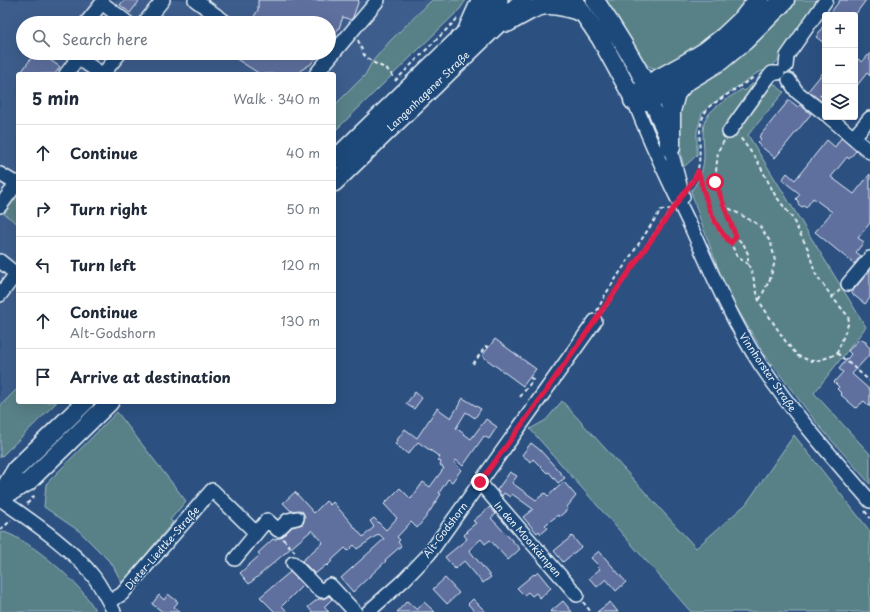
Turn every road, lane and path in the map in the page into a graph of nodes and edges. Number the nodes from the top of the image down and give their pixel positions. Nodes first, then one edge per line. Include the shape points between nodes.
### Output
1 (163, 0) edge
2 (195, 0) edge
3 (378, 0) edge
4 (482, 0) edge
5 (499, 0) edge
6 (523, 0) edge
7 (595, 0) edge
8 (759, 0) edge
9 (784, 0) edge
10 (826, 0) edge
11 (100, 1) edge
12 (578, 6) edge
13 (90, 16) edge
14 (119, 16) edge
15 (150, 16) edge
16 (217, 16) edge
17 (351, 32) junction
18 (474, 36) junction
19 (336, 50) edge
20 (73, 60) edge
21 (81, 60) edge
22 (114, 60) edge
23 (328, 60) edge
24 (782, 70) junction
25 (67, 72) edge
26 (100, 72) edge
27 (105, 72) edge
28 (318, 72) edge
29 (396, 80) dead end
30 (684, 82) junction
31 (732, 91) dead end
32 (644, 95) junction
33 (822, 112) edge
34 (870, 118) edge
35 (832, 120) edge
36 (731, 130) joint
37 (854, 137) junction
38 (670, 147) junction
39 (718, 151) dead end
40 (870, 152) edge
41 (336, 158) edge
42 (698, 171) junction
43 (0, 174) edge
44 (336, 181) edge
45 (16, 182) edge
46 (16, 184) edge
47 (722, 204) junction
48 (0, 206) edge
49 (672, 208) dead end
50 (690, 226) junction
51 (736, 237) junction
52 (731, 243) junction
53 (870, 258) edge
54 (0, 261) edge
55 (748, 264) junction
56 (848, 284) dead end
57 (0, 295) edge
58 (759, 301) junction
59 (595, 321) junction
60 (489, 348) dead end
61 (837, 353) junction
62 (473, 364) dead end
63 (530, 377) dead end
64 (870, 381) edge
65 (520, 397) dead end
66 (83, 404) edge
67 (108, 404) edge
68 (480, 482) junction
69 (0, 498) edge
70 (870, 501) edge
71 (297, 518) dead end
72 (4, 527) dead end
73 (0, 529) edge
74 (278, 530) junction
75 (256, 533) junction
76 (235, 559) dead end
77 (293, 563) joint
78 (577, 595) dead end
79 (111, 607) edge
80 (355, 612) edge
81 (368, 612) edge

1 - 15 street
2 - 16 street
3 - 17 street
4 - 18 highway
5 - 18 main road, Langenhagener Straße
6 - 18 main road, Langenhagener Straße
7 - 32 main road, Vinnhorster Straße via 633,59
8 - 32 highway via 725,37
9 - 30 highway via 720,60
10 - 24 street via 787,56
11 - 13 street
11 - 14 street
12 - 18 main road via 548,3 540,5
12 - 32 main road, Vinnhorster Straße
17 - 19 street
17 - 29 path via 356,36 364,55 387,69
18 - 41 main road, Langenhagener Straße
18 - 44 main road, Langenhagener Straße
20 - 25 street
21 - 26 street
22 - 27 street
23 - 28 street
24 - 33 street via 781,80 789,80 797,92
24 - 36 street via 772,73
30 - 32 highway
30 - 38 highway via 675,93 670,112
31 - 42 path via 710,106 702,117
32 - 38 street, Vinnhorster Straße
32 - 50 street, Vinnhorster Straße via 643,124
34 - 37 street
35 - 37 street
36 - 61 path via 757,160 808,249 815,273 848,316 849,322
37 - 40 street
38 - 50 street, Vinnhorster Straße
39 - 47 path via 715,182
42 - 52 path via 711,216
42 - 59 path, bridge
43 - 45 street
46 - 48 street
47 - 51 path
47 - 58 path via 759,226 771,243 775,261 770,279
49 - 59 path via 662,210 605,294 594,316
50 - 70 street, Vinnhorster Straße via 736,325 760,364 800,418
51 - 52 path
51 - 55 path via 744,245 748,254
52 - 55 path via 737,257
53 - 56 street
54 - 57 street via 16,274
55 - 58 path
58 - 61 path via 798,356 811,361
59 - 68 street, Alt-Godshorn
60 - 62 path via 486,346
61 - 64 path
63 - 65 path via 533,380
66 - 69 main road via 16,469
67 - 69 main road via 28,482
68 - 78 street, In den Moorkämpen
68 - 81 street, Alt-Godshorn via 429,554
69 - 79 street via 81,562 94,576
71 - 74 street via 288,520
72 - 73 path
74 - 75 street via 268,520
74 - 77 path via 297,554 291,560
75 - 76 street
75 - 79 street, Dieter-Liedtke-Straße via 212,490
77 - 80 street via 322,591 330,585

